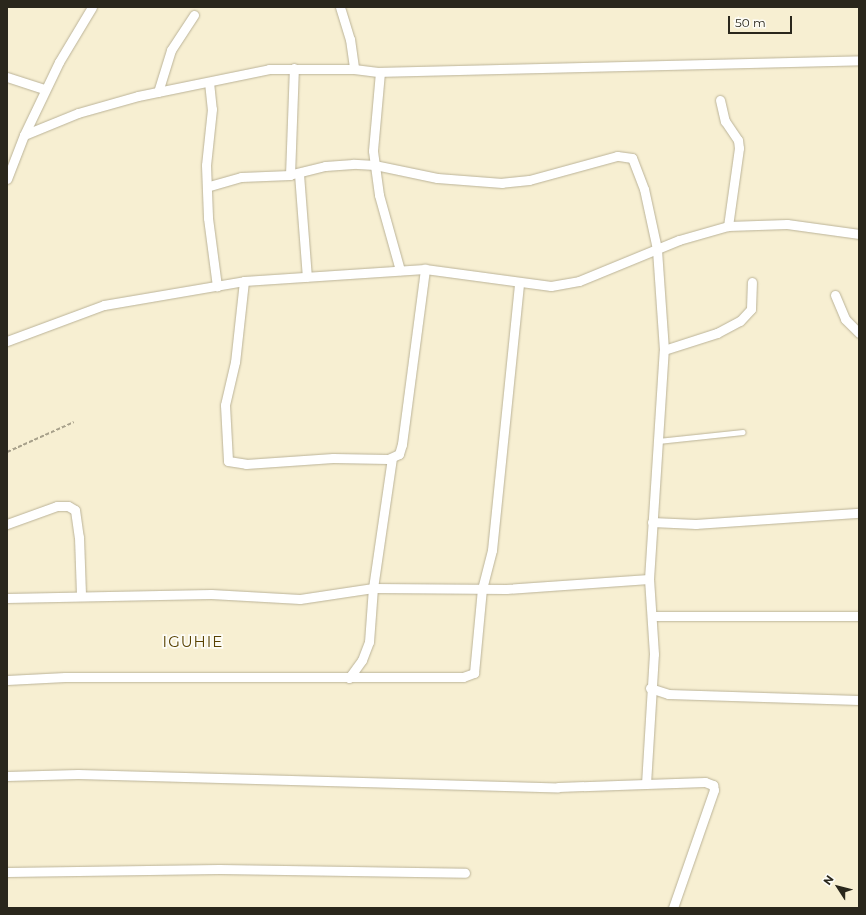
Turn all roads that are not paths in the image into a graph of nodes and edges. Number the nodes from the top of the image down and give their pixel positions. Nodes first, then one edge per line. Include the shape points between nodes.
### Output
1 (92, 7) edge
2 (340, 7) edge
3 (194, 15) dead end
4 (859, 60) edge
5 (294, 68) junction
6 (354, 69) junction
7 (380, 72) junction
8 (7, 77) edge
9 (209, 82) junction
10 (45, 89) junction
11 (158, 92) junction
12 (720, 100) dead end
13 (24, 135) junction
14 (375, 164) junction
15 (8, 168) edge
16 (295, 174) junction
17 (7, 179) edge
18 (207, 187) junction
19 (728, 226) junction
20 (859, 234) edge
21 (657, 249) junction
22 (425, 269) junction
23 (400, 270) junction
24 (307, 277) junction
25 (244, 281) junction
26 (752, 282) dead end
27 (520, 284) junction
28 (216, 286) junction
29 (835, 295) dead end
30 (859, 333) edge
31 (7, 341) edge
32 (664, 350) junction
33 (743, 432) dead end
34 (656, 441) junction
35 (392, 458) junction
36 (859, 513) edge
37 (652, 522) junction
38 (7, 524) edge
39 (649, 579) junction
40 (373, 588) junction
41 (482, 589) junction
42 (81, 595) junction
43 (7, 598) edge
44 (652, 616) junction
45 (859, 616) edge
46 (349, 678) junction
47 (7, 680) edge
48 (650, 688) junction
49 (859, 700) edge
50 (7, 776) edge
51 (646, 784) junction
52 (7, 872) edge
53 (465, 873) dead end
54 (673, 908) edge

1 - 10 street
2 - 6 street via 350,39
3 - 11 street via 171,50
4 - 7 street
5 - 6 street
5 - 9 street via 269,69
5 - 16 street
6 - 7 street
7 - 14 street via 374,129
8 - 10 street
9 - 11 street
9 - 18 street via 212,110 206,152
10 - 13 street
11 - 13 street via 78,113
12 - 19 street via 725,121 738,140 739,148
13 - 15 street
14 - 16 street via 325,166
14 - 21 street via 437,178 502,183 627,156 636,165 644,189
14 - 23 street via 379,195
15 - 17 street
16 - 18 street via 241,177
16 - 24 street
18 - 28 street
19 - 20 street via 786,224
19 - 21 street
21 - 27 street via 574,282 551,286
21 - 32 street
22 - 23 street
22 - 27 street
22 - 35 street via 402,444 399,454
23 - 24 street
24 - 25 street
25 - 28 street
25 - 35 street via 236,362 225,405 228,461 246,464 333,458
26 - 32 street via 750,309 740,321 717,333
27 - 41 street via 492,550
28 - 31 street via 104,305
29 - 30 street via 845,320
32 - 34 street
33 - 34 lane
34 - 37 street
35 - 40 street
36 - 37 street via 696,524
37 - 39 street
38 - 42 street via 57,506 68,506 75,510 79,537
39 - 41 street
39 - 44 street
40 - 41 street
40 - 42 street via 300,599 211,594
40 - 46 street via 369,642 362,660
41 - 46 street via 477,665 471,675
42 - 43 street
44 - 45 street
44 - 48 street via 654,654
46 - 47 street via 65,677
48 - 49 street via 668,694
48 - 51 street
50 - 51 street via 78,774 558,787
51 - 54 street via 704,782 713,785 714,790
52 - 53 street via 219,869

